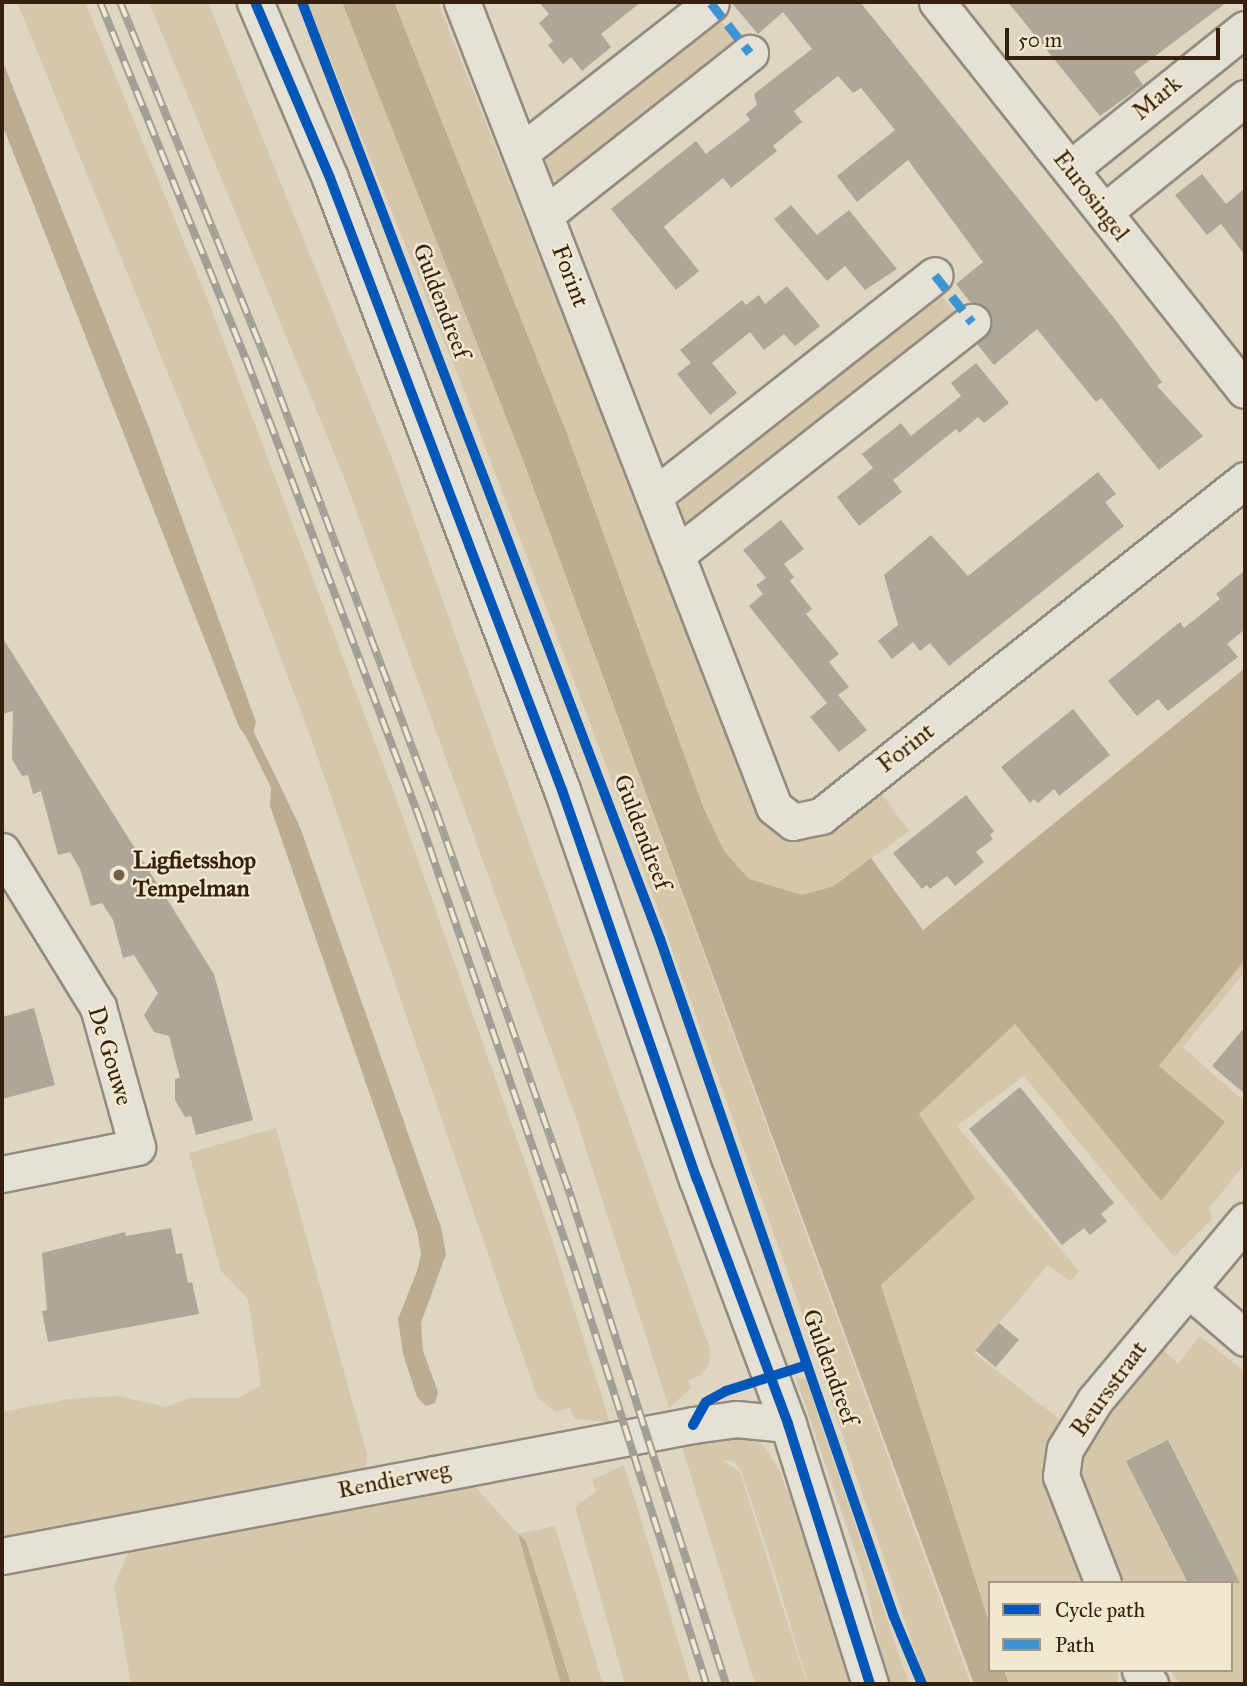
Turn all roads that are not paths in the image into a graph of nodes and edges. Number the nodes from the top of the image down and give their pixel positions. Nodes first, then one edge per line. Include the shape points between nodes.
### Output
1 (255, 2) edge
2 (462, 2) edge
3 (937, 2) edge
4 (711, 3) edge
5 (1245, 29) edge
6 (750, 53) dead end
7 (1245, 98) edge
8 (520, 152) junction
9 (1070, 169) junction
10 (1104, 212) junction
11 (546, 214) junction
12 (935, 275) dead end
13 (972, 322) dead end
14 (1245, 390) edge
15 (1245, 480) edge
16 (654, 496) junction
17 (676, 555) junction
18 (2, 851) edge
19 (2, 1174) edge
20 (1245, 1222) edge
21 (1188, 1289) junction
22 (1245, 1338) edge
23 (788, 1424) junction
24 (2, 1556) edge
25 (1102, 1581) edge
26 (870, 1684) edge

1 - 23 street via 335,191 562,790
2 - 8 street, Forint
3 - 9 street, Eurosingel
4 - 8 street
5 - 9 street, Mark
6 - 11 street, Forint
7 - 10 street
8 - 11 street, Forint
9 - 10 street, Eurosingel
10 - 14 street, Eurosingel
11 - 16 street, Forint
12 - 16 street
13 - 17 street
15 - 17 street, Forint via 821,817 793,822 774,807
16 - 17 street, Forint
18 - 19 street, De Gouwe via 98,1007 137,1146
20 - 21 street, Beursstraat
21 - 22 street
21 - 25 street, Beursstraat via 1095,1400 1065,1449 1061,1476
23 - 24 street, Rendierweg via 736,1419 693,1425
23 - 26 street

